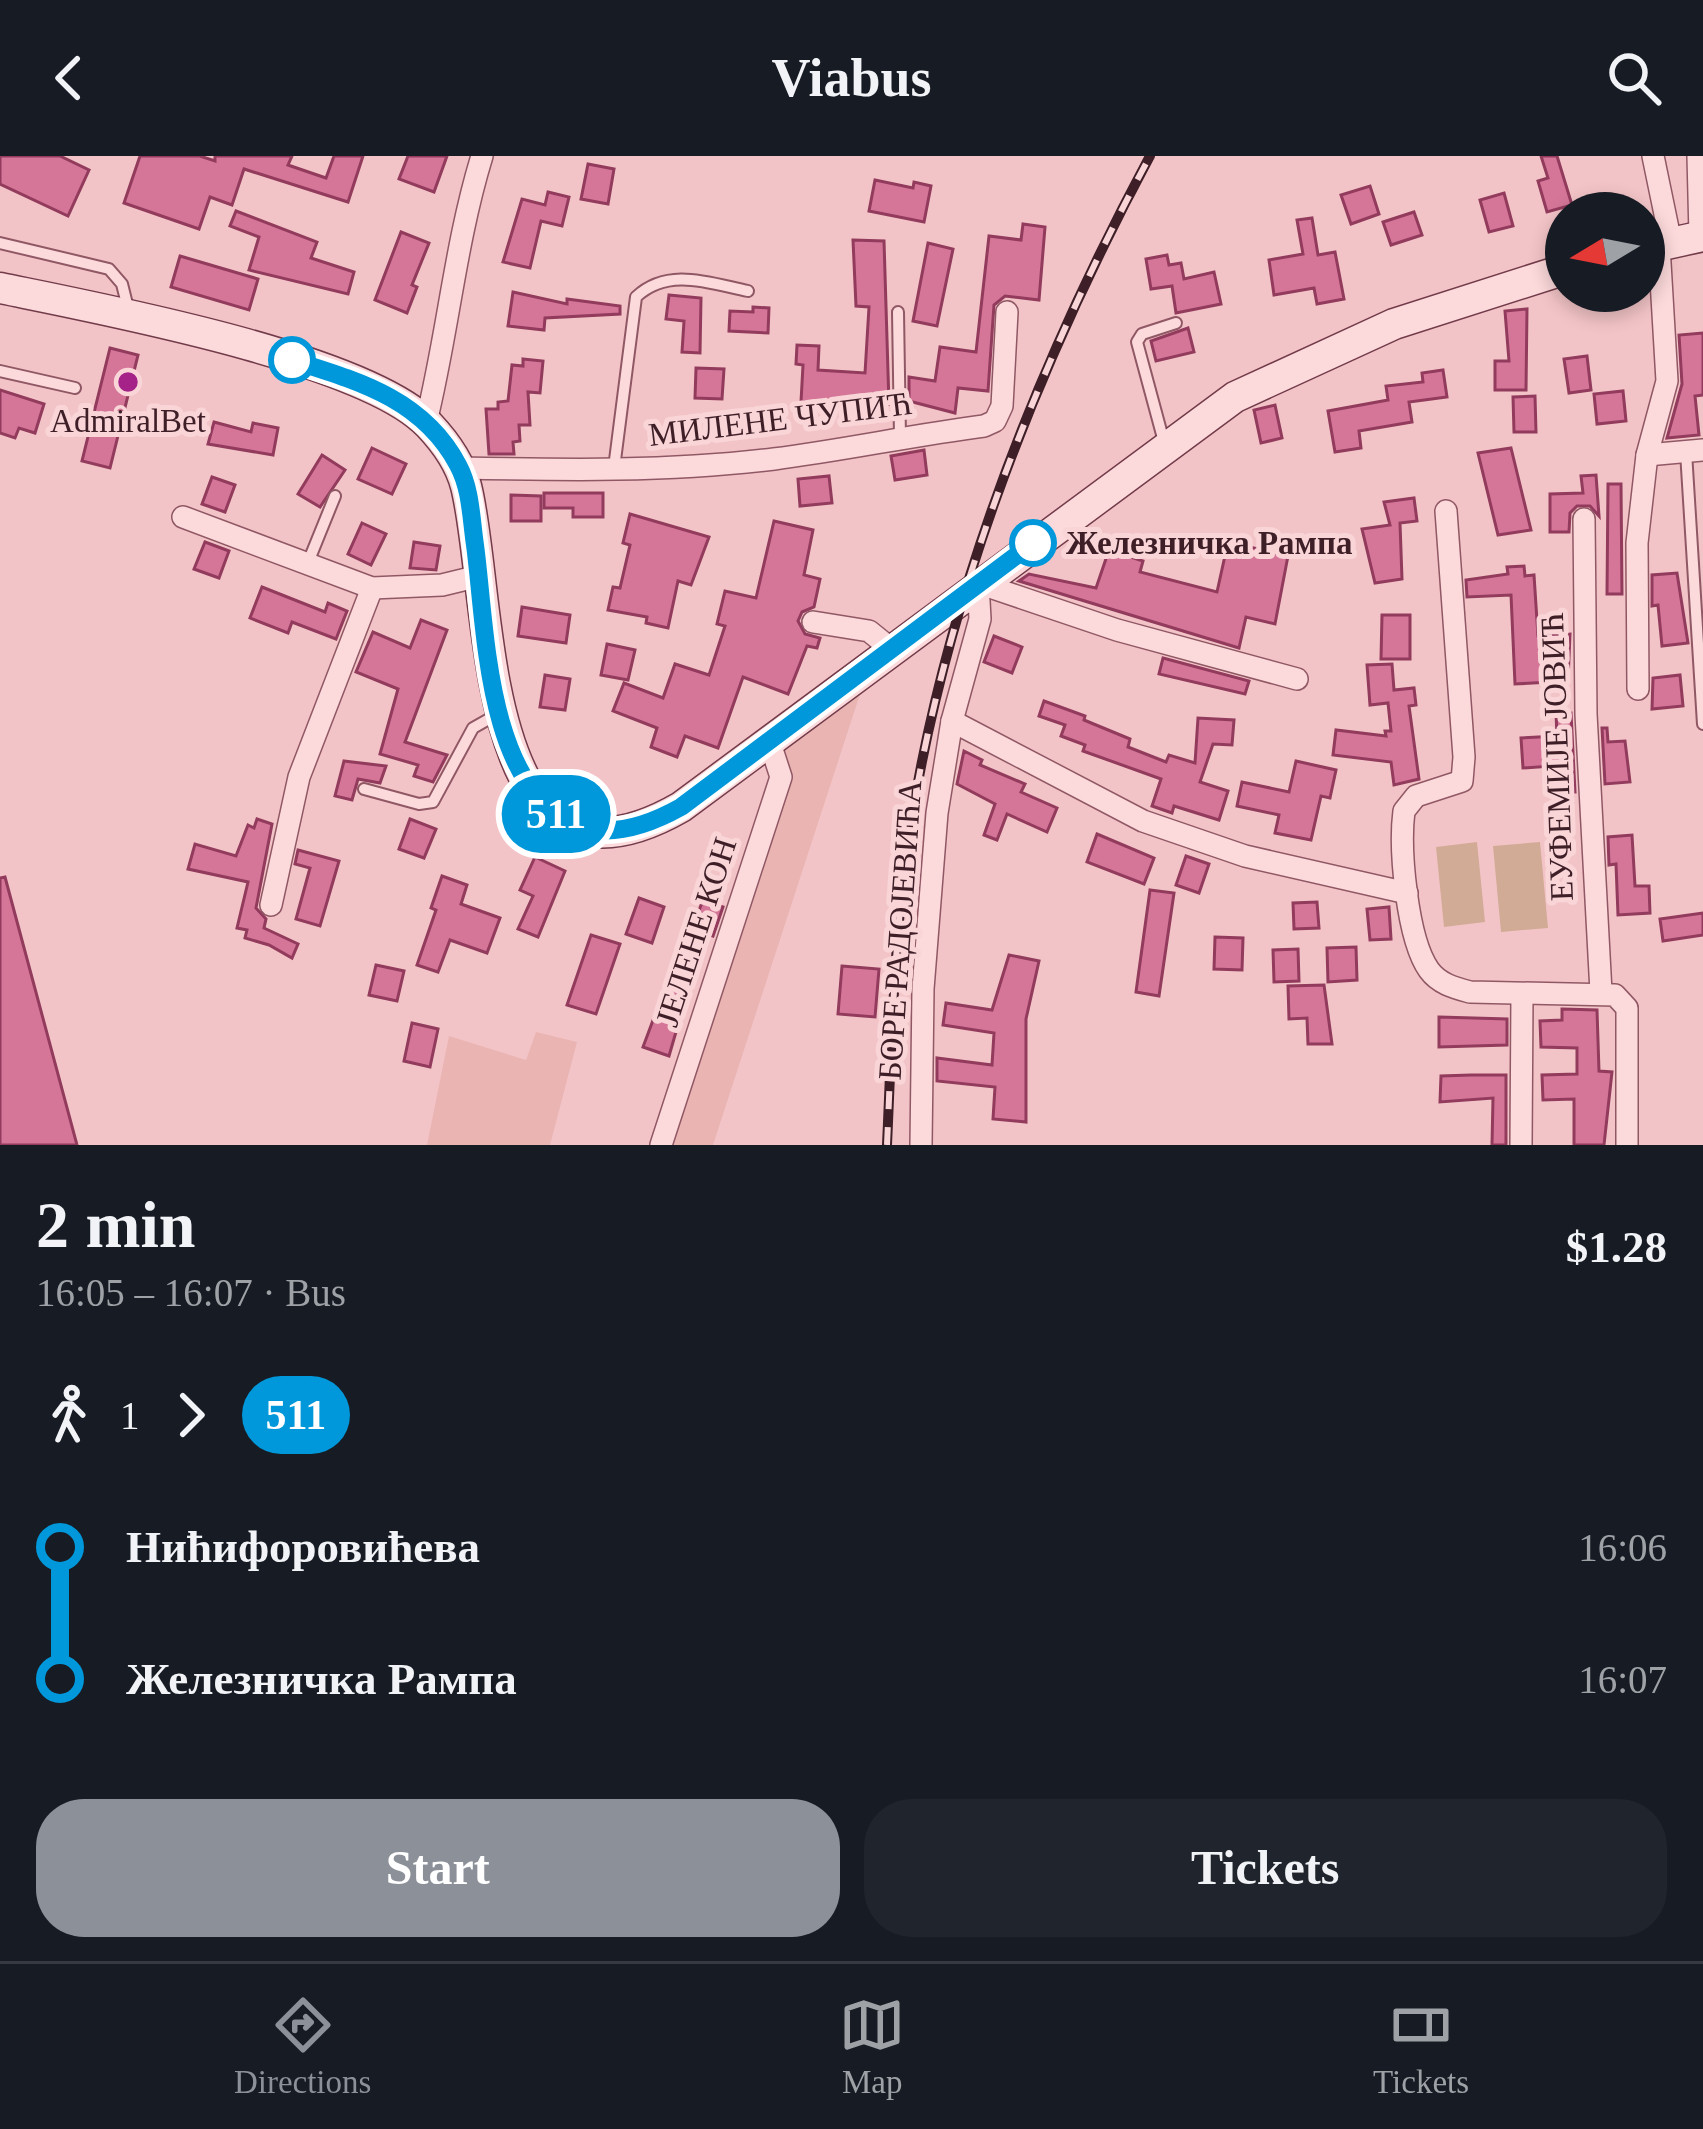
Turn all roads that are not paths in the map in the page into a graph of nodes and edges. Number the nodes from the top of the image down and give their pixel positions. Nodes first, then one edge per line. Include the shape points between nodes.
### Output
1 (482, 156) edge
2 (1653, 156) edge
3 (1698, 156) edge
4 (1675, 242) edge
5 (0, 243) edge
6 (1545, 276) edge
7 (0, 287) edge
8 (748, 290) dead end
9 (898, 312) dead end
10 (1007, 312) dead end
11 (129, 316) junction
12 (1176, 323) dead end
13 (0, 370) edge
14 (76, 388) dead end
15 (426, 422) junction
16 (900, 437) junction
17 (1165, 445) junction
18 (1694, 451) edge
19 (1647, 454) junction
20 (460, 468) junction
21 (614, 471) junction
22 (335, 496) dead end
23 (1446, 511) dead end
24 (183, 517) dead end
25 (1584, 519) dead end
26 (307, 565) junction
27 (479, 576) junction
28 (978, 584) junction
29 (372, 588) junction
30 (813, 622) dead end
31 (890, 648) junction
32 (1297, 679) dead end
33 (1638, 689) dead end
34 (499, 714) junction
35 (952, 721) junction
36 (1703, 724) edge
37 (769, 740) junction
38 (364, 789) dead end
39 (1407, 893) junction
40 (271, 905) dead end
41 (1608, 993) junction
42 (1522, 995) junction
43 (661, 1145) edge
44 (921, 1145) edge
45 (1521, 1145) edge
46 (1628, 1145) edge

1 - 15 street via 455,252
2 - 4 street
3 - 4 street
4 - 19 street via 1667,380
5 - 11 lane via 109,269 128,296
6 - 17 main road via 1340,346 1235,397
7 - 11 main road
8 - 21 lane via 672,278 637,297
9 - 16 lane
10 - 16 street, МИЛЕНЕ ЧУПИЋ via 995,421
11 - 15 main road via 371,386
12 - 17 lane via 1137,343
13 - 14 lane
15 - 20 main road
16 - 21 street, МИЛЕНЕ ЧУПИЋ via 777,459
17 - 28 main road
18 - 19 street
18 - 36 lane
19 - 33 street via 1636,543
20 - 21 street, МИЛЕНЕ ЧУПИЋ
20 - 27 main road
22 - 26 lane
23 - 39 street via 1462,781 1416,796 1404,812
24 - 26 street
25 - 41 street, ЕУФЕМИЈЕ ЈОВИЋ via 1586,714
26 - 29 street
27 - 29 street
27 - 34 main road
28 - 31 main road
28 - 32 street
28 - 35 street, БОРЕ РАДОЈЕВИЋА via 980,619
29 - 40 street via 299,777
30 - 31 street via 869,631
31 - 37 main road
34 - 37 main road via 509,751 538,801 581,828 608,832 681,807
34 - 38 lane via 472,728 434,802
35 - 39 street via 1143,821 1245,856
35 - 44 street, БОРЕ РАДОЈЕВИЋА via 928,905
37 - 43 street, ЈЕЛЕНЕ КОН via 782,776
39 - 42 street via 1431,974 1470,992
41 - 42 street
41 - 46 street, ЕУФЕМИЈЕ ЈОВИЋ via 1627,1008
42 - 45 street

